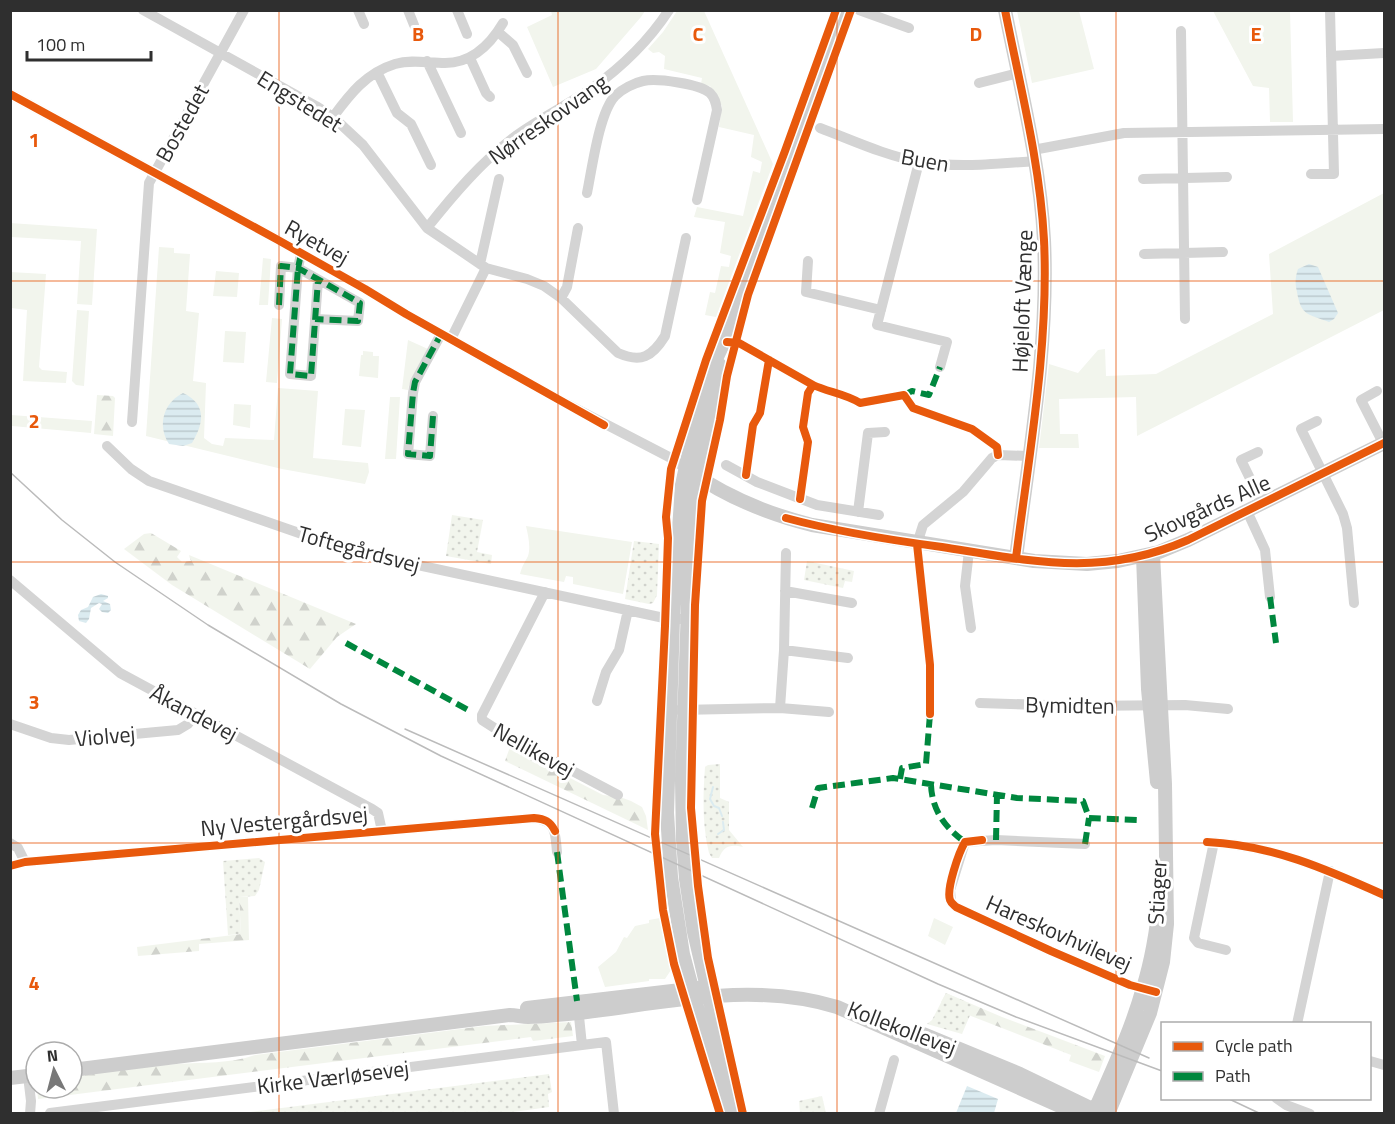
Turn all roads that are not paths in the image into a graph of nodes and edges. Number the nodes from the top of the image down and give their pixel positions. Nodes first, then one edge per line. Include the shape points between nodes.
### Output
1 (143, 10) edge
2 (244, 10) edge
3 (358, 10) edge
4 (408, 10) edge
5 (457, 10) edge
6 (669, 10) edge
7 (844, 10) edge
8 (859, 10) edge
9 (1005, 10) edge
10 (1330, 10) edge
11 (364, 24) dead end
12 (414, 25) dead end
13 (909, 28) dead end
14 (1180, 31) dead end
15 (468, 34) dead end
16 (220, 53) junction
17 (1384, 53) edge
18 (1330, 56) junction
19 (470, 58) junction
20 (427, 61) junction
21 (617, 70) junction
22 (377, 72) junction
23 (1018, 73) junction
24 (526, 74) dead end
25 (979, 82) dead end
26 (628, 87) junction
27 (10, 94) edge
28 (490, 97) dead end
29 (333, 117) junction
30 (820, 128) dead end
31 (1333, 129) junction
32 (1384, 129) edge
33 (461, 133) dead end
34 (1182, 133) junction
35 (1034, 155) junction
36 (919, 162) junction
37 (431, 165) dead end
38 (155, 172) junction
39 (1311, 174) dead end
40 (1227, 177) dead end
41 (1183, 178) junction
42 (499, 179) dead end
43 (1143, 179) dead end
44 (587, 193) dead end
45 (697, 200) dead end
46 (427, 228) junction
47 (578, 228) dead end
48 (686, 238) dead end
49 (1223, 252) dead end
50 (1184, 253) junction
51 (301, 254) junction
52 (1144, 254) dead end
53 (808, 261) dead end
54 (483, 266) junction
55 (298, 268) junction
56 (318, 280) junction
57 (561, 298) junction
58 (279, 305) dead end
59 (881, 310) junction
60 (315, 319) junction
61 (1185, 319) dead end
62 (446, 337) junction
63 (724, 342) junction
64 (940, 367) dead end
65 (1377, 391) dead end
66 (433, 416) dead end
67 (1317, 421) dead end
68 (132, 422) dead end
69 (885, 432) dead end
70 (1384, 443) edge
71 (107, 446) dead end
72 (1258, 452) dead end
73 (1028, 456) junction
74 (726, 465) dead end
75 (684, 467) junction
76 (1322, 473) junction
77 (697, 476) junction
78 (1262, 503) junction
79 (818, 505) junction
80 (1247, 511) junction
81 (858, 512) junction
82 (879, 515) dead end
83 (812, 525) junction
84 (917, 544) junction
85 (969, 551) junction
86 (786, 553) dead end
87 (1148, 555) junction
88 (1016, 558) junction
89 (10, 580) edge
90 (785, 591) junction
91 (545, 592) junction
92 (1270, 597) dead end
93 (852, 603) dead end
94 (1354, 603) dead end
95 (628, 610) junction
96 (673, 619) junction
97 (687, 620) junction
98 (970, 628) dead end
99 (784, 650) junction
100 (848, 658) dead end
101 (597, 701) dead end
102 (980, 703) dead end
103 (1155, 706) junction
104 (780, 708) junction
105 (1228, 709) dead end
106 (669, 711) junction
107 (684, 711) junction
108 (829, 712) dead end
109 (196, 714) junction
110 (10, 724) edge
111 (618, 795) dead end
112 (382, 831) junction
113 (10, 843) edge
114 (1085, 844) dead end
115 (557, 852) dead end
116 (25, 862) junction
117 (10, 866) edge
118 (1330, 871) junction
119 (1384, 895) edge
120 (1226, 950) dead end
121 (1150, 990) junction
122 (708, 992) junction
123 (692, 993) junction
124 (578, 1007) junction
125 (1297, 1022) edge
126 (582, 1046) junction
127 (894, 1060) dead end
128 (84, 1069) edge
129 (1279, 1100) edge
130 (1099, 1112) edge
131 (50, 1113) edge
132 (614, 1113) edge
133 (731, 1113) edge
134 (879, 1113) edge
135 (1077, 1113) edge
136 (1310, 1113) edge

1 - 16 street, Engstedet
2 - 16 street, Bostedet
3 - 11 street
4 - 12 street
5 - 15 street
6 - 21 street, Nørreskovvang
7 - 63 street
8 - 13 street
9 - 23 street, Højeloft Vænge
10 - 18 street
14 - 34 street
16 - 29 street, Engstedet
16 - 38 street, Bostedet
17 - 18 street
18 - 31 street
19 - 20 street via 457,62
19 - 24 street via 500,28
19 - 28 street
20 - 22 street via 401,63
20 - 33 street
21 - 26 street
21 - 46 street, Nørreskovvang via 515,136 473,174
22 - 29 street via 354,88
22 - 37 street via 397,112 411,124
23 - 25 street
23 - 35 street, Højeloft Vænge
26 - 44 street via 615,96 605,113
26 - 45 street via 658,80 703,89 716,102
27 - 38 street, Ryetvej
29 - 46 street, Engstedet via 363,145
30 - 36 street, Buen
31 - 32 street, Buen
31 - 34 street, Buen
31 - 39 street via 1334,174
34 - 35 street, Buen via 1124,133
34 - 41 street
35 - 36 street, Buen via 974,166
35 - 73 street, Højeloft Vænge via 1045,271 1043,340
36 - 59 street
38 - 51 street, Ryetvej
38 - 68 street via 149,183
40 - 41 street
41 - 43 street
41 - 50 street
42 - 54 street
46 - 54 street, Engstedet
47 - 57 street via 567,287
48 - 57 street, Engstedet via 665,336 648,356 618,353
49 - 50 street
50 - 52 street
50 - 61 street
51 - 55 street
51 - 62 street, Ryetvej
53 - 59 street via 806,292
54 - 57 street, Engstedet via 527,279
54 - 62 street
55 - 56 street
55 - 58 street via 282,266
55 - 60 street via 290,374 311,376
56 - 60 street
56 - 60 street via 360,303 358,321
59 - 64 street via 877,326 947,342
62 - 66 street via 416,382 408,454 430,456
62 - 75 street, Ryetvej
63 - 75 street via 706,383
63 - 77 street
65 - 70 street, Skovgårds Alle via 1361,400
67 - 76 street via 1301,429
69 - 81 street via 868,433
70 - 76 street, Skovgårds Alle
71 - 91 street, Toftegårdsvej via 149,481 332,546
72 - 78 street, Skovgårds Alle via 1241,460
73 - 84 street via 992,458 963,492 923,525
73 - 88 street, Højeloft Vænge
74 - 79 street via 757,482
75 - 77 street, Skovgårds Alle
75 - 96 street
76 - 78 street, Skovgårds Alle
76 - 94 street via 1347,528
77 - 83 street, Skovgårds Alle via 752,505
77 - 97 street via 691,518
78 - 80 street, Skovgårds Alle
79 - 81 street
79 - 83 street
80 - 87 street, Skovgårds Alle
80 - 92 street via 1265,550
81 - 82 street
83 - 84 street, Skovgårds Alle
84 - 85 street, Skovgårds Alle
85 - 88 street, Skovgårds Alle
85 - 98 street via 965,586
86 - 90 street
87 - 88 street, Skovgårds Alle via 1087,564
87 - 103 street, Stiager
87 - 103 street, Stiager via 1147,659
89 - 109 street, Åkandevej via 120,673
90 - 93 street
90 - 99 street
91 - 95 street, Toftegårdsvej
91 - 111 street, Nellikevej via 482,715 483,720
95 - 96 street, Toftegårdsvej
95 - 101 street via 619,650 606,672
96 - 97 street, Toftegårdsvej
96 - 106 street
97 - 107 street
99 - 100 street
99 - 104 street
102 - 103 street, Bymidten
103 - 105 street
103 - 121 street, Stiager via 1160,897
103 - 121 street, Stiager via 1164,757 1167,924 1163,962
104 - 107 street
104 - 108 street
106 - 107 street
106 - 123 street via 667,839 677,920
107 - 122 street via 682,815 686,879
109 - 110 street, Violvej via 178,730 69,740
109 - 112 street, Åkandevej via 372,809 378,813
112 - 115 street, Ny Vestergårdsvej via 545,819 555,831
112 - 116 street, Ny Vestergårdsvej
113 - 116 street via 18,848
114 - 121 street, Hareskovhvilevej via 964,842 950,890 951,902 1016,936
116 - 117 street, Ny Vestergårdsvej
118 - 119 street
118 - 120 street via 1276,852 1210,842 1194,938 1198,943
118 - 125 street
121 - 130 street, Stiager via 1137,1047
122 - 123 street, Kollekollevej
122 - 130 street, Kollekollevej via 767,986 821,997 1020,1074
122 - 133 street via 730,1086
122 - 135 street, Kollekollevej via 793,997 837,1007
123 - 124 street, Kirke Værløsevej
123 - 133 street via 720,1090
124 - 126 street
124 - 128 street, Kirke Værløsevej via 526,1009 514,1015
126 - 131 street, Kirke Værløsevej
126 - 132 street, Kirke Værløsevej via 606,1042
127 - 134 street
129 - 136 street

